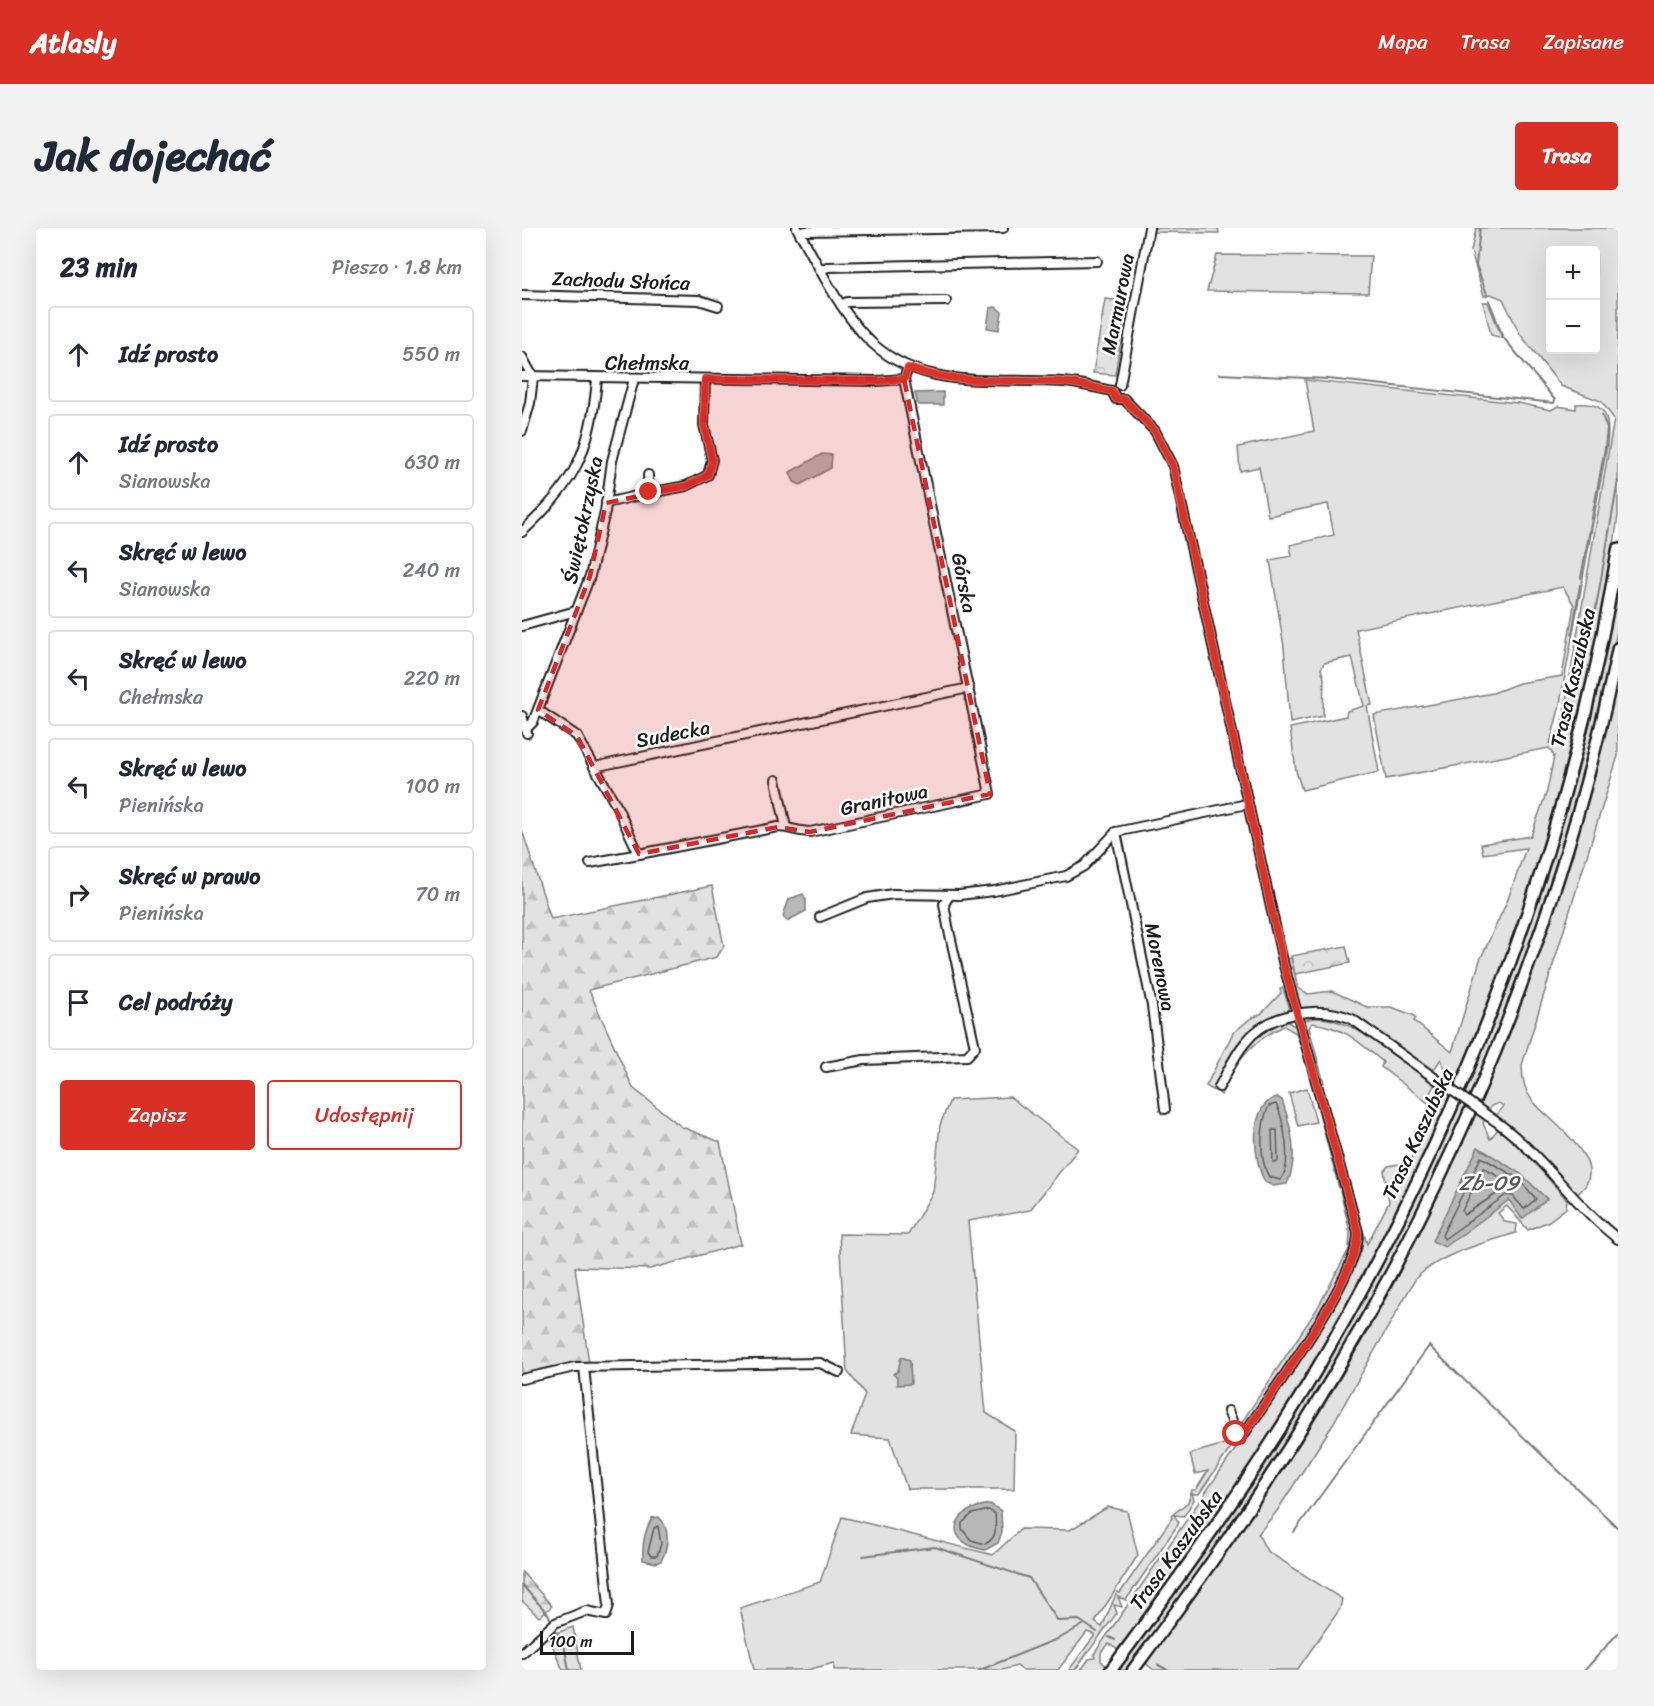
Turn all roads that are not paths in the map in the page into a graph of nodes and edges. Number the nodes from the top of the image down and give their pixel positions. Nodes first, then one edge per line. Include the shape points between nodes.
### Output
1 (1149, 228) edge
2 (1003, 229) edge
3 (799, 231) edge
4 (1097, 261) dead end
5 (822, 271) junction
6 (522, 295) edge
7 (946, 301) dead end
8 (841, 305) junction
9 (718, 306) dead end
10 (522, 357) edge
11 (908, 368) junction
12 (522, 376) edge
13 (533, 376) junction
14 (597, 379) junction
15 (634, 379) junction
16 (705, 379) junction
17 (904, 379) junction
18 (1120, 385) junction
19 (1112, 391) junction
20 (1124, 399) junction
21 (522, 431) edge
22 (648, 475) dead end
23 (649, 492) junction
24 (606, 502) junction
25 (522, 532) edge
26 (1618, 549) edge
27 (576, 611) junction
28 (522, 626) edge
29 (1618, 648) edge
30 (969, 688) junction
31 (538, 710) junction
32 (522, 716) edge
33 (594, 767) junction
34 (776, 780) dead end
35 (990, 794) joint
36 (1247, 804) junction
37 (786, 827) junction
38 (1116, 832) junction
39 (639, 854) junction
40 (590, 863) dead end
41 (949, 896) junction
42 (820, 917) dead end
43 (1296, 1015) junction
44 (826, 1067) dead end
45 (1219, 1088) dead end
46 (1166, 1109) dead end
47 (1618, 1239) edge
48 (584, 1367) junction
49 (838, 1372) dead end
50 (522, 1379) edge
51 (1228, 1411) dead end
52 (522, 1653) edge
53 (1111, 1670) edge
54 (1133, 1670) edge

1 - 18 street, Marmurowa
2 - 3 street
3 - 5 street
4 - 5 street via 827,267
5 - 8 street
6 - 9 street, Zachodu Słońca via 699,300
7 - 8 street
8 - 11 street via 878,349
10 - 13 street
11 - 17 street
11 - 19 street via 954,379 1065,382
12 - 13 street, Chełmska
13 - 14 street, Chełmska
13 - 21 street
14 - 15 street, Chełmska
14 - 25 street via 585,451 561,492
15 - 16 street, Chełmska
15 - 24 street, Świętokrzyska via 612,461
16 - 17 street, Chełmska
16 - 23 street via 704,425 712,468 708,475 686,486
17 - 30 street, Górska
18 - 19 street
18 - 20 street via 1127,392
19 - 20 street via 1116,399
20 - 36 street via 1155,431 1173,466
22 - 23 street
23 - 24 street
24 - 27 street, Świętokrzyska via 590,576
26 - 53 highway, Trasa Kaszubska via 1584,717 1545,858 1502,983 1437,1140 1356,1302 1285,1421 1225,1514
27 - 28 street
27 - 31 street, Świętokrzyska
29 - 54 highway, Trasa Kaszubska via 1602,722 1562,863 1518,993 1449,1157 1372,1309 1306,1421 1243,1518
30 - 33 street, Sudecka
30 - 35 street, Górska
31 - 32 street, Świętokrzyska via 527,732
31 - 33 street via 577,736
33 - 39 street
34 - 37 street
35 - 37 street, Granitowa via 810,832
36 - 38 street
36 - 43 street
37 - 39 street, Granitowa
38 - 41 street via 1084,866 1066,876
38 - 46 street, Morenowa via 1152,1006
39 - 40 street, Granitowa
41 - 42 street via 884,895
41 - 44 street via 944,904 975,1047 968,1056 864,1060
43 - 45 street via 1272,1022 1251,1035
43 - 47 street, bridge via 1328,1012 1352,1019 1522,1141 1588,1213
43 - 51 street via 1347,1186 1358,1246 1313,1330 1240,1440
48 - 49 street via 820,1363
48 - 50 street
48 - 52 street via 609,1605 606,1615 586,1611 555,1623

